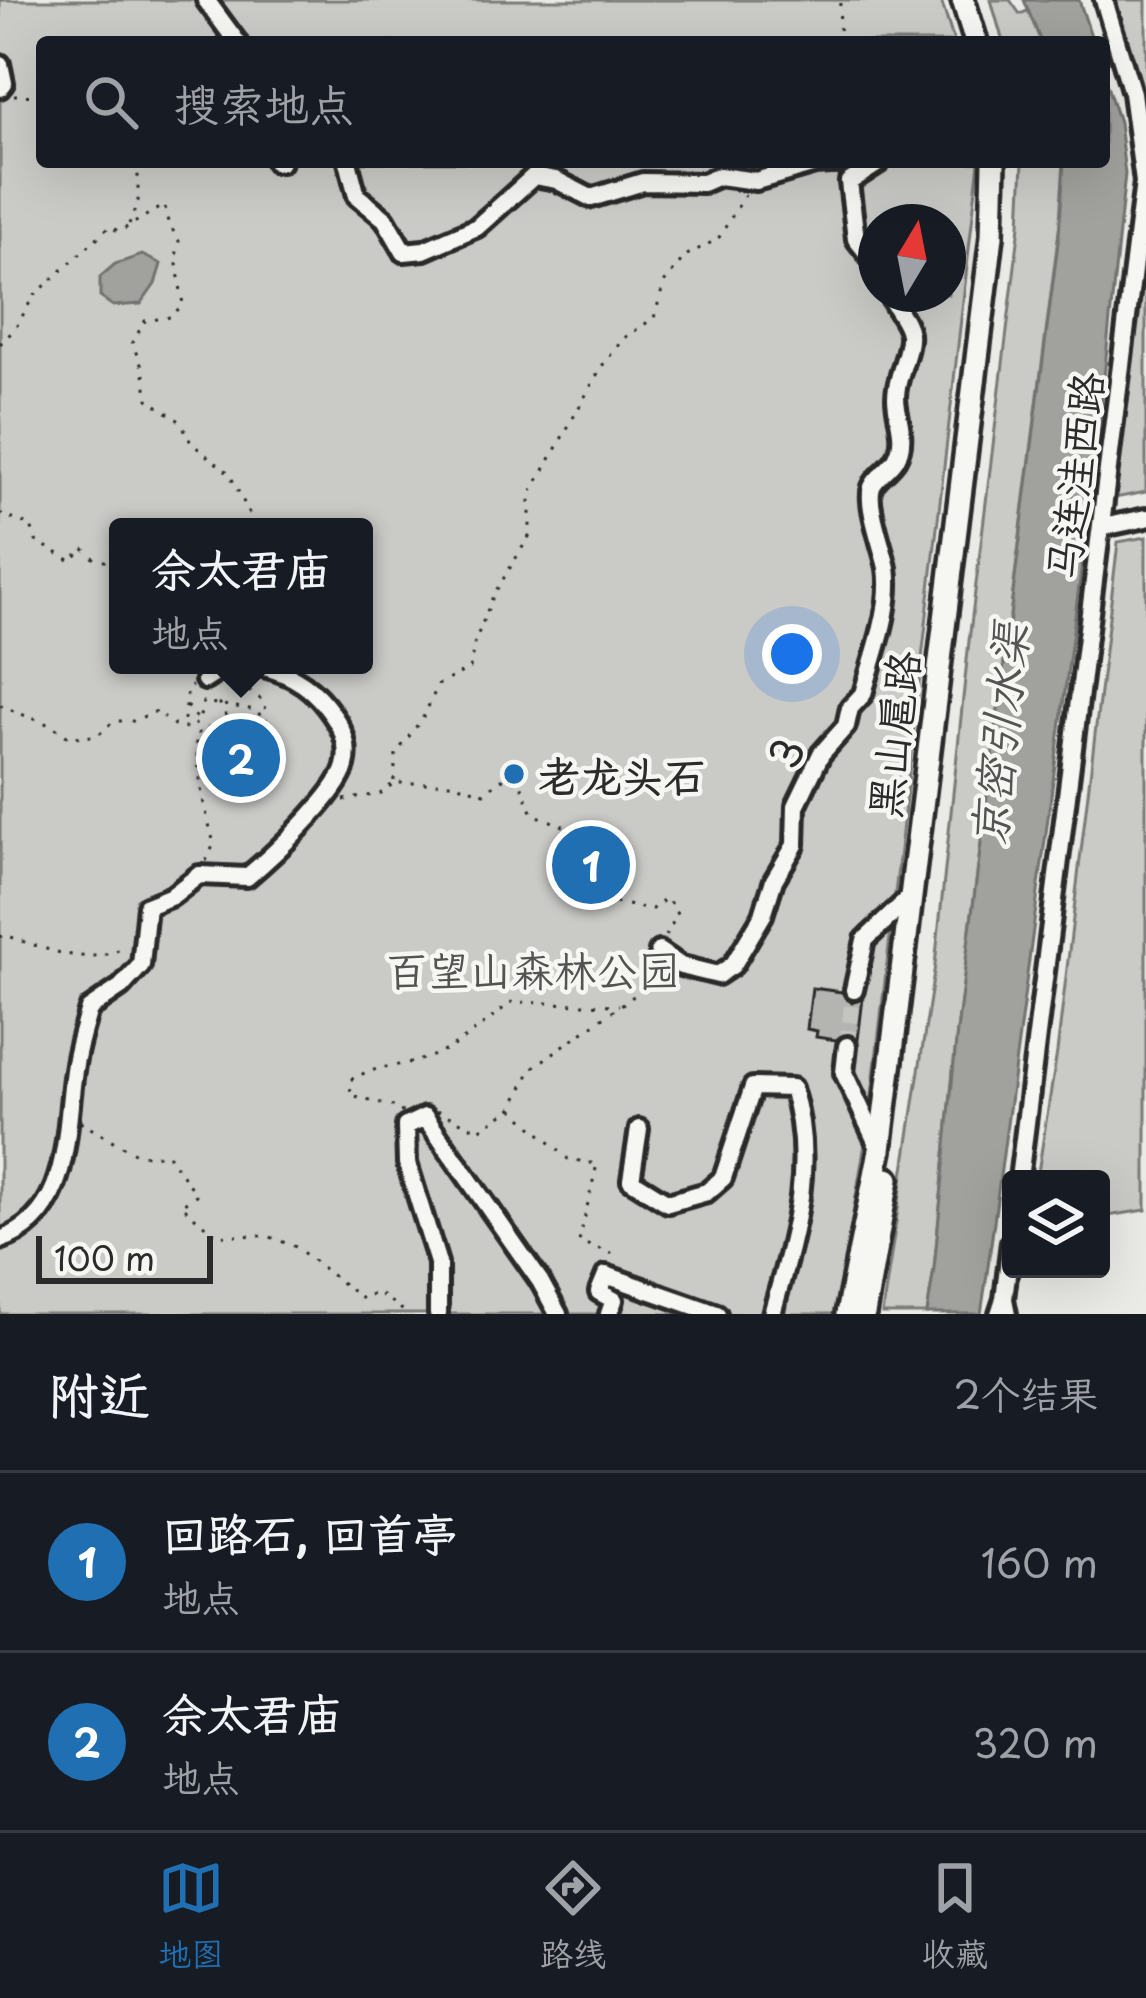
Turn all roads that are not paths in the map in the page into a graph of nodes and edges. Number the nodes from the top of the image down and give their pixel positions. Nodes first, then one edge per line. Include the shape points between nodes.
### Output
1 (206, 0) edge
2 (962, 0) edge
3 (976, 0) edge
4 (1104, 0) edge
5 (233, 36) edge
6 (974, 36) edge
7 (987, 36) edge
8 (0, 64) edge
9 (0, 93) edge
10 (350, 168) edge
11 (800, 168) edge
12 (871, 168) edge
13 (994, 168) edge
14 (1008, 168) edge
15 (858, 242) edge
16 (897, 312) edge
17 (1146, 518) edge
18 (1103, 527) junction
19 (214, 674) edge
20 (286, 674) edge
21 (205, 680) road end
22 (911, 896) junction
23 (659, 951) road end
24 (854, 989) tunnel mouth
25 (847, 1046) tunnel mouth
26 (638, 1129) dead end
27 (880, 1150) junction
28 (1020, 1170) edge
29 (0, 1240) edge
30 (1007, 1278) edge
31 (1003, 1309) edge
32 (438, 1314) edge
33 (558, 1314) edge
34 (609, 1314) edge
35 (717, 1314) edge
36 (772, 1314) edge
37 (847, 1314) edge
38 (864, 1314) edge

1 - 5 street
2 - 6 main road
3 - 7 main road
4 - 18 street, 马连洼西路 via 1132,93 1144,182
8 - 9 street
10 - 11 street via 357,196 385,219 404,252 477,227 534,176 591,198 644,182 752,181
12 - 15 street via 849,182
13 - 22 main road, 黑山扈路
14 - 38 main road, 黑山扈路 via 900,1102
16 - 23 street, 3 / 3 via 910,342 896,400 903,420 897,457 872,487 888,583 863,694 796,806 795,845 733,965 718,975
17 - 18 street
18 - 28 street, 马连洼西路
19 - 21 street
20 - 29 street via 307,685 343,730 344,772 247,878 199,875 147,906 141,965 89,1009 64,1156 44,1214
22 - 24 street via 865,940
22 - 27 main road, 黑山扈路
25 - 27 street via 844,1073
26 - 36 street via 632,1180 668,1202 707,1192 723,1178 752,1087 792,1088 804,1196
27 - 37 main road, 黑山扈路
30 - 31 street
32 - 33 street via 438,1263 407,1163 406,1126 424,1117
34 - 35 street via 614,1300 599,1292 606,1274

